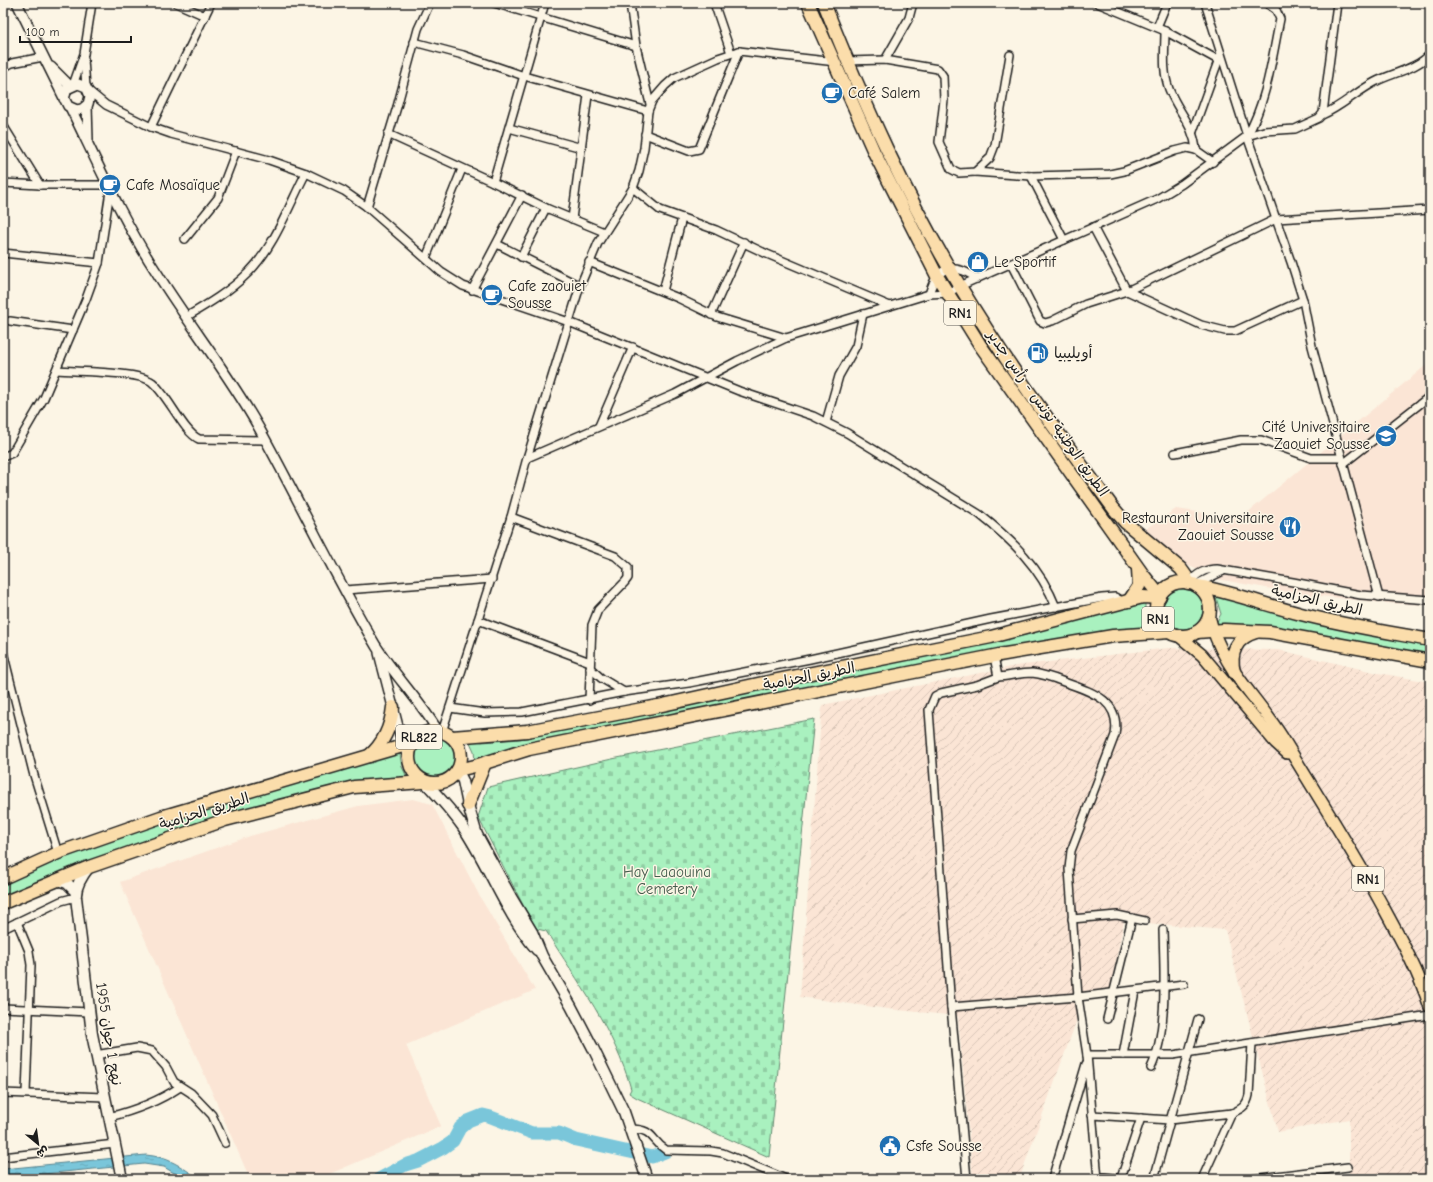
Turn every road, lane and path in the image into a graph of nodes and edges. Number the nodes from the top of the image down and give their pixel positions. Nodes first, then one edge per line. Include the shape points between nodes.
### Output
1 (17, 3) edge
2 (92, 3) edge
3 (176, 3) edge
4 (211, 3) edge
5 (430, 3) edge
6 (494, 3) edge
7 (545, 3) edge
8 (630, 3) edge
9 (714, 3) edge
10 (808, 3) edge
11 (824, 3) edge
12 (913, 3) edge
13 (1167, 3) edge
14 (1206, 3) edge
15 (1266, 3) edge
16 (1337, 3) edge
17 (1100, 4) edge
18 (205, 16) junction
19 (542, 18) junction
20 (1157, 28) junction
21 (1165, 31) junction
22 (414, 42) junction
23 (636, 46) junction
24 (739, 51) junction
25 (731, 53) junction
26 (84, 54) junction
27 (1430, 54) edge
28 (1010, 55) dead end
29 (1220, 56) junction
30 (43, 59) junction
31 (885, 60) junction
32 (847, 61) junction
33 (833, 62) junction
34 (3, 68) edge
35 (524, 76) junction
36 (71, 85) junction
37 (88, 89) junction
38 (588, 95) junction
39 (64, 99) junction
40 (87, 105) junction
41 (106, 105) junction
42 (649, 108) junction
43 (71, 109) junction
44 (1322, 116) junction
45 (3, 125) edge
46 (151, 127) junction
47 (509, 128) junction
48 (1193, 131) junction
49 (388, 134) junction
50 (645, 134) junction
51 (1247, 136) junction
52 (88, 143) junction
53 (582, 148) junction
54 (1196, 150) junction
55 (236, 151) junction
56 (1213, 162) junction
57 (462, 169) junction
58 (306, 172) junction
59 (975, 172) junction
60 (1031, 176) junction
61 (493, 182) junction
62 (3, 183) edge
63 (40, 185) junction
64 (109, 188) junction
65 (633, 188) junction
66 (522, 195) junction
67 (367, 206) junction
68 (546, 208) junction
69 (1430, 210) edge
70 (682, 218) junction
71 (572, 219) junction
72 (1276, 219) junction
73 (1093, 227) junction
74 (604, 232) junction
75 (185, 240) dead end
76 (1064, 240) junction
77 (744, 242) junction
78 (497, 244) junction
79 (3, 253) edge
80 (522, 256) junction
81 (426, 258) junction
82 (589, 262) junction
83 (99, 263) junction
84 (1011, 264) junction
85 (950, 268) junction
86 (937, 276) junction
87 (977, 279) junction
88 (580, 286) junction
89 (960, 286) junction
90 (472, 290) junction
91 (663, 291) junction
92 (1127, 291) junction
93 (929, 294) junction
94 (948, 294) junction
95 (1302, 300) junction
96 (890, 306) junction
97 (863, 314) junction
98 (711, 315) junction
99 (186, 317) junction
100 (10, 321) dead end
101 (569, 322) junction
102 (73, 330) junction
103 (786, 338) junction
104 (633, 347) junction
105 (57, 370) junction
106 (706, 377) junction
107 (1430, 396) edge
108 (826, 422) junction
109 (599, 426) junction
110 (266, 440) junction
111 (1175, 453) dead end
112 (3, 458) edge
113 (527, 458) junction
114 (1342, 461) junction
115 (511, 516) junction
116 (1138, 568) junction
117 (492, 579) junction
118 (1192, 584) junction
119 (344, 590) junction
120 (1159, 597) junction
121 (1379, 597) junction
122 (1430, 600) edge
123 (1126, 602) junction
124 (1056, 607) junction
125 (1209, 616) junction
126 (478, 620) junction
127 (1212, 631) junction
128 (1257, 631) junction
129 (1197, 632) junction
130 (1174, 634) junction
131 (1430, 640) edge
132 (378, 648) junction
133 (3, 652) edge
134 (994, 656) junction
135 (1430, 662) edge
136 (590, 665) junction
137 (1234, 672) junction
138 (998, 677) junction
139 (624, 692) junction
140 (589, 700) junction
141 (393, 707) junction
142 (450, 708) junction
143 (444, 734) junction
144 (409, 744) junction
145 (367, 758) junction
146 (1293, 758) junction
147 (485, 763) junction
148 (458, 770) junction
149 (424, 782) junction
150 (468, 805) junction
151 (58, 853) junction
152 (89, 867) junction
153 (3, 878) edge
154 (57, 880) junction
155 (76, 895) junction
156 (3, 903) edge
157 (1072, 918) junction
158 (1132, 918) junction
159 (1145, 921) dead end
160 (17, 922) junction
161 (3, 929) edge
162 (1163, 930) dead end
163 (542, 956) junction
164 (1184, 984) dead end
165 (1165, 988) junction
166 (1135, 991) junction
167 (1428, 992) edge
168 (1113, 994) junction
169 (1078, 997) junction
170 (951, 1007) junction
171 (1430, 1007) edge
172 (3, 1008) edge
173 (30, 1009) junction
174 (89, 1012) junction
175 (1430, 1015) edge
176 (1107, 1019) dead end
177 (1198, 1019) dead end
178 (1252, 1043) junction
179 (1190, 1052) junction
180 (95, 1055) junction
181 (1123, 1055) junction
182 (1158, 1055) junction
183 (1087, 1058) junction
184 (1151, 1068) dead end
185 (180, 1087) junction
186 (3, 1093) edge
187 (26, 1093) junction
188 (104, 1097) junction
189 (1232, 1113) junction
190 (1092, 1114) junction
191 (109, 1117) junction
192 (1141, 1118) junction
193 (1170, 1120) junction
194 (632, 1132) junction
195 (225, 1143) dead end
196 (115, 1144) junction
197 (3, 1157) edge
198 (1348, 1166) dead end
199 (121, 1174) edge
200 (1098, 1178) edge
201 (647, 1179) edge
202 (786, 1179) edge
203 (967, 1179) edge
204 (1052, 1179) edge
205 (1123, 1179) edge
206 (1154, 1179) edge
207 (1202, 1179) edge
208 (1252, 1179) edge

1 - 30 street, RL822
2 - 26 street
3 - 18 street
4 - 18 street
5 - 22 street
6 - 19 street
7 - 19 street
8 - 23 street
9 - 25 street
10 - 33 highway, الطريق الوطنية تونس - رأس جدير / RN1
11 - 32 highway, الطريق الوطنية تونس - رأس جدير / RN1
12 - 31 street via 906,25
13 - 20 street
14 - 29 street
15 - 51 street via 1276,10 1280,19 1258,115
16 - 44 street
17 - 20 street
18 - 46 street
19 - 23 street
19 - 35 street
20 - 21 street
21 - 29 street
21 - 48 street via 1164,72 1170,90
22 - 35 street via 463,55
22 - 49 street
23 - 42 street
24 - 25 street
24 - 33 street
24 - 50 street via 699,149 690,150
25 - 42 street via 674,78
26 - 36 street
26 - 37 street
27 - 44 street via 1416,64 1375,82
28 - 59 street via 995,145 990,158
29 - 48 street
29 - 51 street
30 - 34 street
30 - 36 street, RL822
30 - 39 street, RL822
31 - 32 street
31 - 59 street via 935,67 940,71 943,76 944,100 939,142 951,169 959,173
32 - 33 street
32 - 85 highway, الطريق الوطنية تونس - رأس جدير / RN1 via 904,184
33 - 86 highway, الطريق الوطنية تونس - رأس جدير / RN1 via 874,152
35 - 38 street
35 - 47 street
36 - 37 street via 82,85
36 - 39 street via 65,92
37 - 40 street, RL822 via 90,100
37 - 41 street
38 - 42 street
38 - 53 street
39 - 43 street, RL822
40 - 41 street
40 - 43 street via 82,109
40 - 52 street, RL822
41 - 46 street
42 - 50 street
43 - 52 street, RL822
44 - 51 street via 1295,129 1264,131
45 - 63 street
46 - 55 street
47 - 53 street
47 - 61 street
48 - 54 street
49 - 57 street
49 - 67 street
50 - 65 street via 639,171
51 - 56 street
51 - 72 street
52 - 64 street, RL822
53 - 71 street
54 - 56 street
54 - 60 street via 1187,148 1175,151 1110,174
55 - 58 street
55 - 75 street via 218,198
56 - 73 street via 1157,199
57 - 61 street
57 - 81 street
58 - 67 street
58 - 99 street via 274,236 256,264 220,296
59 - 60 street
60 - 76 street
61 - 66 street
62 - 63 street
63 - 64 street
64 - 83 street
64 - 99 street, RL822 via 156,273
65 - 70 street via 656,207
65 - 74 street
66 - 68 street
66 - 78 street
67 - 81 street
68 - 71 street
68 - 80 street
69 - 72 street
70 - 77 street
70 - 91 street
71 - 74 street
72 - 92 street
72 - 95 street
73 - 76 street
73 - 92 street
74 - 82 street
76 - 84 street
77 - 96 street
77 - 98 street
78 - 80 street
78 - 90 street
79 - 83 street
80 - 88 street
81 - 90 street via 454,281
82 - 88 street
82 - 91 street
83 - 102 street
84 - 87 street
84 - 92 street via 1042,322 1052,322 1086,304
85 - 86 street
85 - 87 street via 957,268
85 - 89 highway, الطريق الوطنية تونس - رأس جدير / RN1
86 - 93 street
86 - 94 highway, الطريق الوطنية تونس - رأس جدير / RN1
87 - 89 street
88 - 101 street
89 - 94 street
89 - 118 highway, الطريق الوطنية تونس - رأس جدير / RN1 via 1048,420 1114,509 1126,523 1181,569
90 - 101 street
91 - 98 street
92 - 95 street via 1201,325 1225,331 1247,327
93 - 94 street
93 - 96 street
94 - 116 highway, الطريق الوطنية تونس - رأس جدير / RN1 via 980,345
95 - 114 street
96 - 97 street
97 - 103 street
97 - 108 street via 856,346 839,376
98 - 103 street
99 - 110 street, RL822 via 231,382
100 - 102 street
101 - 104 street
101 - 113 street
102 - 105 street
103 - 106 street
104 - 106 street
104 - 109 street
105 - 110 street via 146,379 164,395 190,432 199,439
105 - 112 street via 12,453
106 - 108 street
106 - 109 street via 676,394
107 - 114 street
108 - 124 street via 902,466 989,522 1037,570
109 - 113 street
110 - 119 street, RL822
111 - 114 street via 1241,440 1261,440 1311,458
113 - 115 street
114 - 121 street
115 - 117 street
115 - 136 street via 615,556 628,567 628,578 594,617
116 - 120 highway, الطريق الوطنية تونس - رأس جدير / RN1
116 - 123 highway via 1139,586
117 - 119 street
117 - 126 street
118 - 120 highway, RN1 via 1175,584 1164,590
118 - 121 street via 1223,571
118 - 125 highway, RN1 via 1208,599
118 - 131 highway, الطريق الحزامية via 1334,622
119 - 132 street, RL822
120 - 123 highway, الطريق الحزامية via 1143,597
120 - 130 highway, RN1 via 1156,613 1159,621
121 - 122 street
123 - 124 street via 1110,597
123 - 143 highway, الطريق الحزامية via 991,637 658,706 527,730
124 - 139 street via 689,683
125 - 127 main road, RN1
125 - 129 highway
126 - 136 street
126 - 142 street
127 - 128 highway
127 - 129 highway
127 - 137 main road, RN1
128 - 135 highway
128 - 137 highway via 1245,636 1236,646 1232,659
129 - 130 highway, RN1 via 1184,636
130 - 134 highway, الطريق الحزامية via 1113,636
130 - 146 main road, RN1 via 1202,655 1275,742
132 - 141 street, RL822
132 - 143 street, RL822
133 - 151 street via 33,772
134 - 138 street
134 - 147 highway, الطريق الحزامية via 529,749
136 - 139 street via 601,678
136 - 140 street
137 - 146 main road, RN1 via 1281,736
138 - 157 street via 1032,673 1044,675 1095,694 1114,712 1117,723 1115,735 1071,851 1069,869
138 - 170 street via 978,685 941,693 935,696 929,705
139 - 140 street
140 - 142 street via 506,713
141 - 144 street, RL822
141 - 145 highway via 392,718 383,740
142 - 143 street
143 - 144 highway, الطريق الحزامية / RL822 via 424,734
143 - 148 highway, RL822 via 457,743 461,756
144 - 145 highway, الطريق الحزامية
144 - 149 highway, RL822 via 409,760 414,772
145 - 151 highway, الطريق الحزامية via 227,796
146 - 167 main road, RN1 via 1326,807 1367,877
147 - 148 highway, الطريق الحزامية
147 - 150 highway
148 - 149 highway, الطريق الحزامية via 445,782
148 - 150 main road
149 - 152 highway, الطريق الحزامية via 354,787 311,797 225,820
149 - 163 main road via 463,827 503,902 525,937
150 - 163 main road via 477,835 532,932
151 - 153 highway, الطريق الحزامية
152 - 154 highway, الطريق الحزامية
152 - 155 main road via 81,876
154 - 155 main road via 67,883
154 - 156 highway, الطريق الحزامية
155 - 160 street
155 - 174 main road, نهج 1 جوان 1955
157 - 158 street via 1117,915
157 - 169 street
158 - 159 street
158 - 168 street
160 - 161 street
160 - 173 street via 29,951
162 - 165 street
163 - 194 main road via 571,1006
164 - 165 street
165 - 166 street
165 - 182 street
166 - 168 street
166 - 181 street
167 - 171 main road, RN1
168 - 169 street
168 - 176 street
169 - 170 street
169 - 183 street
170 - 203 street
172 - 173 street
173 - 174 street
173 - 187 street
174 - 180 main road, نهج 1 جوان 1955
175 - 178 street
177 - 179 street
178 - 179 street
178 - 189 street via 1248,1102
179 - 182 street
179 - 193 street
180 - 185 street via 137,1048 148,1049 155,1053
180 - 188 main road, نهج 1 جوان 1955
181 - 182 street
181 - 183 street
182 - 184 street
183 - 190 street
183 - 204 street
185 - 191 street via 122,1114
185 - 195 street via 191,1093 212,1115
186 - 187 street
187 - 188 street
188 - 191 main road, نهج 1 جوان 1955
189 - 193 street
189 - 207 street
190 - 192 street
190 - 200 street
191 - 196 main road, نهج 1 جوان 1955
192 - 193 street
192 - 205 street
193 - 206 street
194 - 201 main road
194 - 202 street via 645,1130 666,1150 723,1153
196 - 197 street
196 - 199 main road, نهج 1 جوان 1955
198 - 208 street
200 - 205 street

